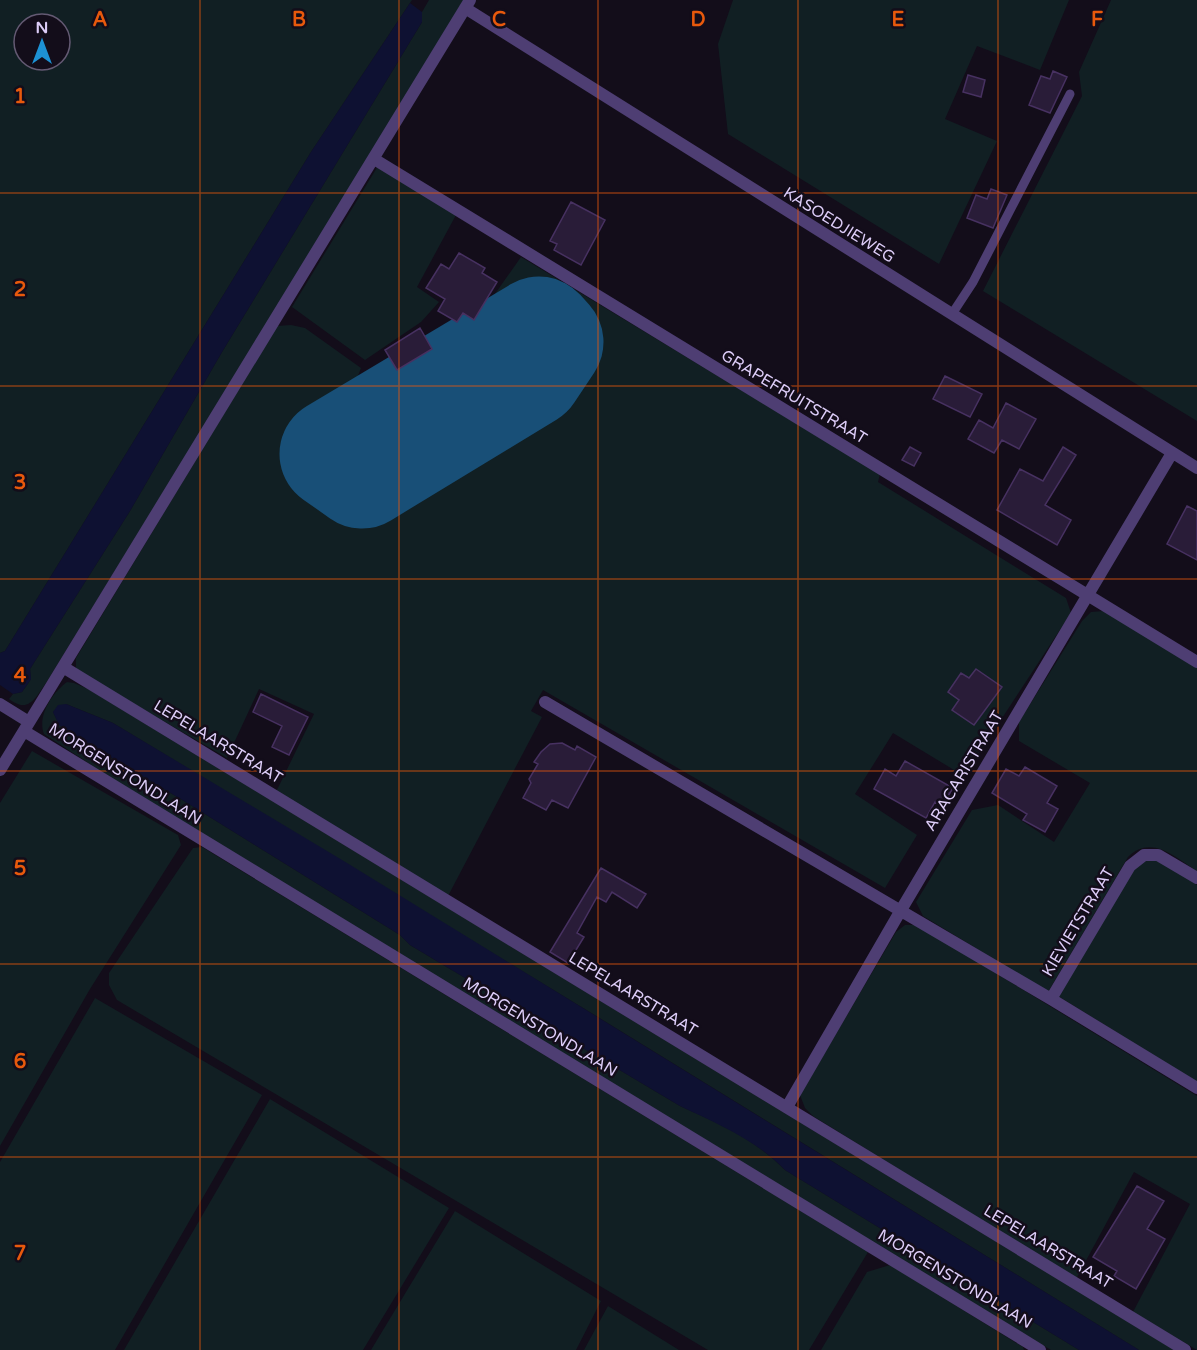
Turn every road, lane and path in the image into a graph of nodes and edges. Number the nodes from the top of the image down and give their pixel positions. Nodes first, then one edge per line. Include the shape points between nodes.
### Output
1 (467, 4) edge
2 (1070, 94) dead end
3 (374, 159) junction
4 (952, 314) junction
5 (1172, 453) junction
6 (1197, 468) edge
7 (1088, 595) junction
8 (1197, 662) edge
9 (63, 667) junction
10 (545, 702) dead end
11 (0, 704) edge
12 (26, 726) junction
13 (0, 770) edge
14 (1197, 878) edge
15 (901, 910) junction
16 (1051, 999) junction
17 (1197, 1088) edge
18 (787, 1107) junction
19 (1040, 1350) edge
20 (1185, 1350) edge

1 - 3 street
1 - 4 street, KASOEDJIEWEG
2 - 4 lane via 973,282
3 - 7 street, GRAPEFRUITSTRAAT
3 - 9 street
4 - 5 street, KASOEDJIEWEG
5 - 6 street, KASOEDJIEWEG
5 - 7 street, ARACARISTRAAT
7 - 8 street, GRAPEFRUITSTRAAT
7 - 15 street, ARACARISTRAAT
9 - 12 street
9 - 18 street, LEPELAARSTRAAT
10 - 15 street
11 - 12 street, MORGENSTONDLAAN
12 - 13 street
12 - 19 street, MORGENSTONDLAAN
14 - 16 street, KIEVIETSTRAAT via 1158,855 1144,855 1130,866
15 - 16 street
15 - 18 street, ARACARISTRAAT
16 - 17 street
18 - 20 street, LEPELAARSTRAAT

